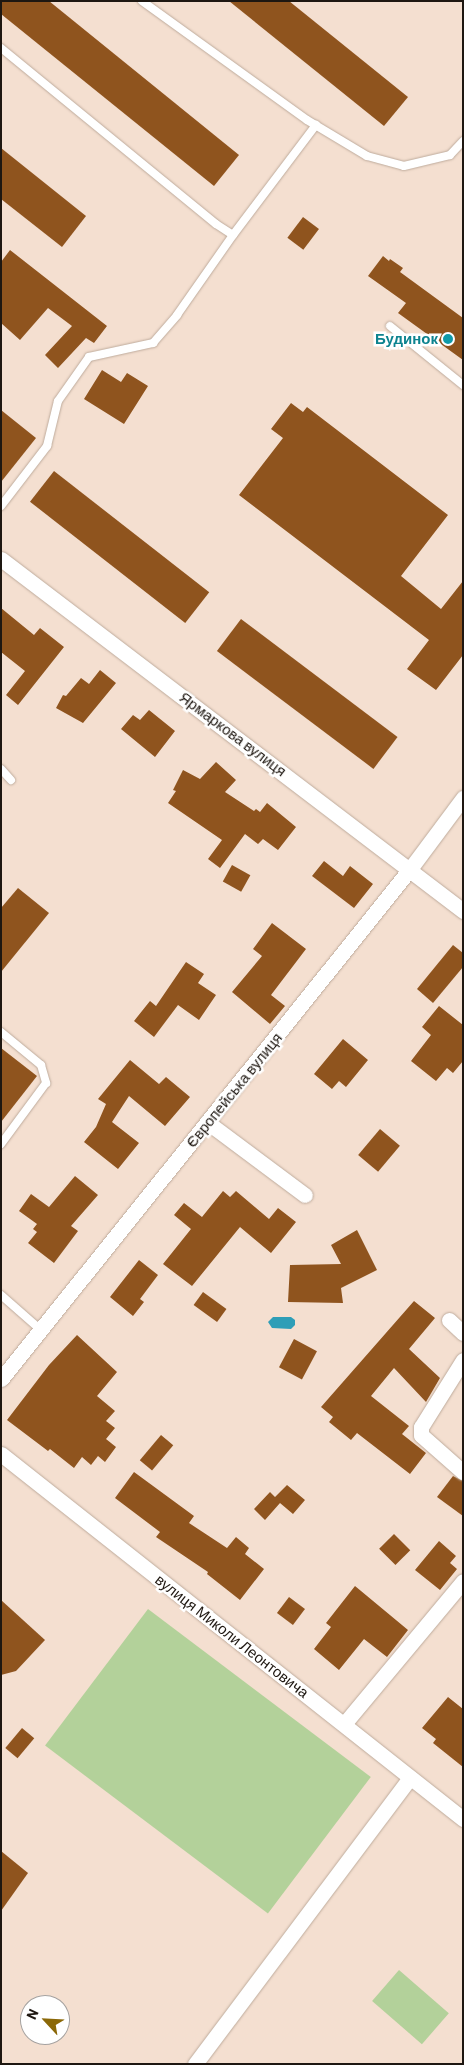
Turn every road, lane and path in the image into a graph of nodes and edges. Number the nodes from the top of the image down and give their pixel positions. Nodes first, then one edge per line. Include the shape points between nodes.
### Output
1 (142, 1) edge
2 (1, 48) edge
3 (316, 125) junction
4 (463, 141) edge
5 (233, 235) junction
6 (390, 326) dead end
7 (463, 386) edge
8 (1, 506) edge
9 (1, 559) edge
10 (1, 769) edge
11 (11, 780) dead end
12 (463, 798) edge
13 (410, 869) junction
14 (463, 911) edge
15 (1, 1032) edge
16 (207, 1122) junction
17 (1, 1144) edge
18 (305, 1195) dead end
19 (1, 1295) edge
20 (449, 1320) dead end
21 (41, 1330) junction
22 (463, 1333) edge
23 (463, 1360) edge
24 (1, 1379) edge
25 (1, 1454) edge
26 (463, 1472) edge
27 (463, 1582) edge
28 (344, 1724) junction
29 (410, 1778) junction
30 (463, 1819) edge
31 (195, 2064) edge

1 - 3 lane
2 - 5 lane
3 - 4 lane via 367,156 404,166 450,155
3 - 5 lane
5 - 8 lane via 177,315 153,343 89,357 58,401 47,446
6 - 7 lane
9 - 13 street, Ярмаркова вулиця
10 - 11 lane
12 - 13 street, Європейська вулиця
13 - 14 street, Ярмаркова вулиця
13 - 16 street, Європейська вулиця
15 - 17 lane via 41,1065 46,1083
16 - 18 street
16 - 21 street, Європейська вулиця
19 - 21 lane
20 - 22 street
21 - 24 street, Європейська вулиця
23 - 26 street via 421,1426 421,1435
25 - 28 street, вулиця Миколи Леонтовича
27 - 28 street
28 - 29 street, вулиця Миколи Леонтовича
29 - 30 street, вулиця Миколи Леонтовича
29 - 31 street

